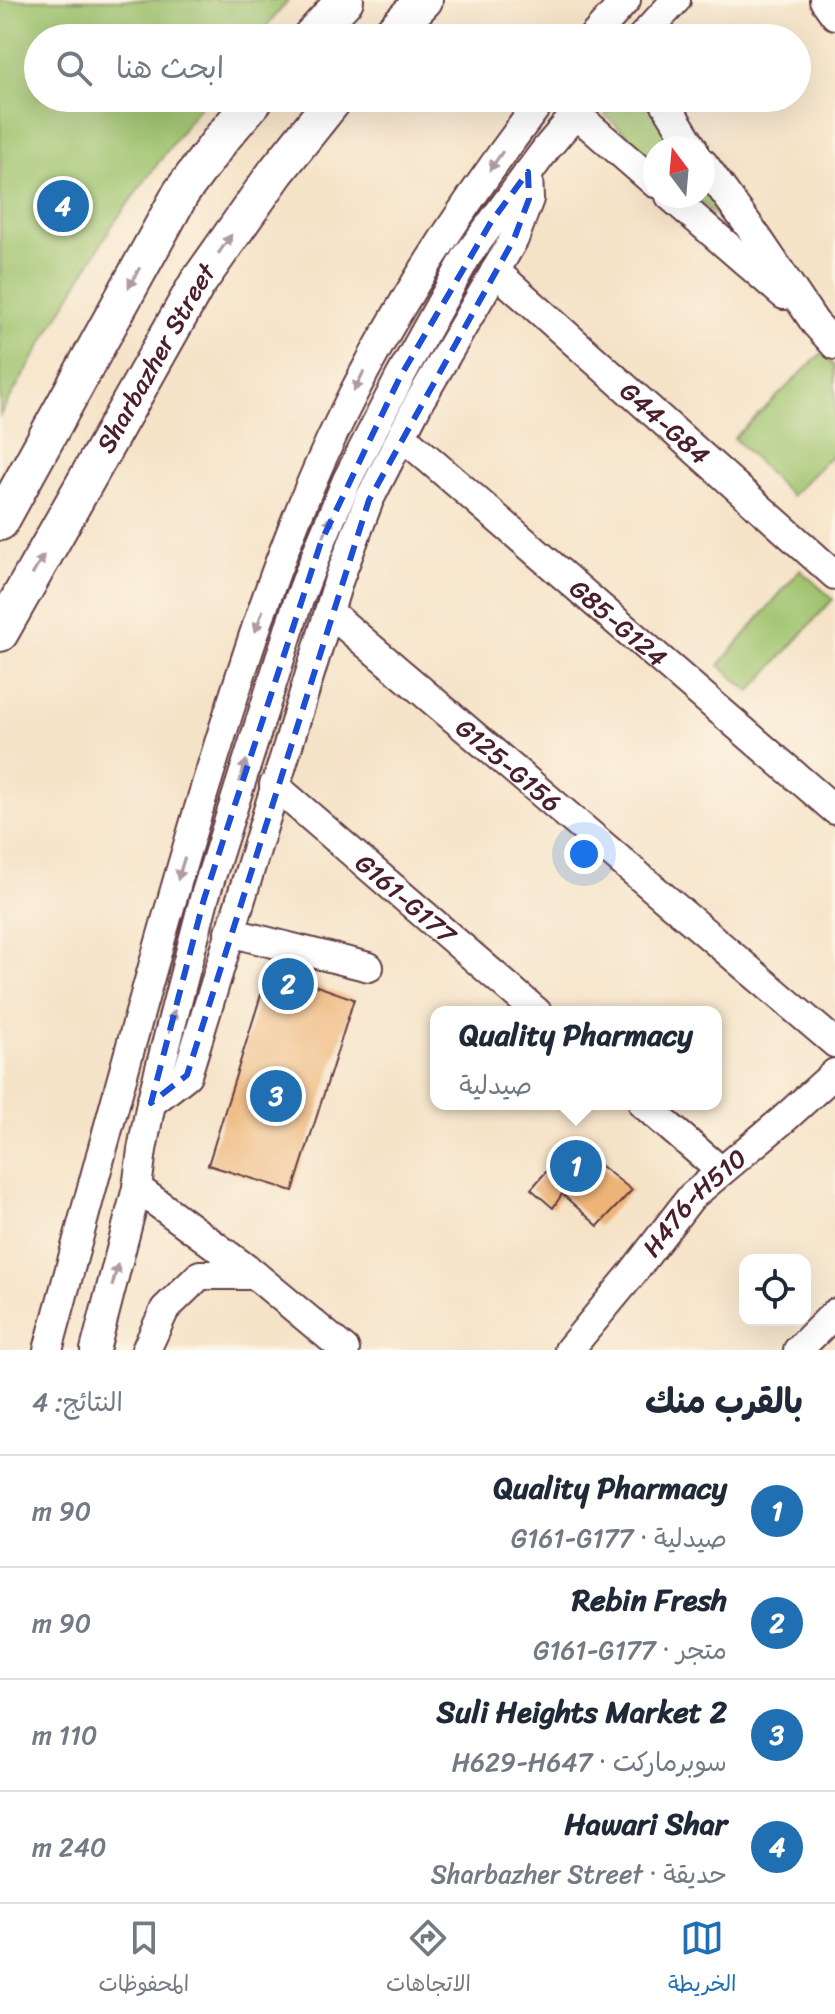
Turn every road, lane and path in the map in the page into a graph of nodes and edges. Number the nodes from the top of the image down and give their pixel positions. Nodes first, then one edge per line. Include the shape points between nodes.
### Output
1 (345, 0) edge
2 (424, 0) edge
3 (626, 0) edge
4 (676, 0) edge
5 (824, 0) edge
6 (835, 15) edge
7 (323, 24) edge
8 (401, 24) edge
9 (605, 24) edge
10 (654, 24) edge
11 (244, 112) edge
12 (324, 112) edge
13 (532, 112) edge
14 (577, 112) edge
15 (588, 112) edge
16 (671, 112) edge
17 (686, 136) edge
18 (643, 170) edge
19 (528, 172) junction
20 (715, 179) edge
21 (684, 208) edge
22 (495, 271) junction
23 (815, 323) junction
24 (835, 345) edge
25 (83, 371) junction
26 (134, 398) junction
27 (402, 436) junction
28 (0, 522) edge
29 (835, 575) edge
30 (329, 612) junction
31 (0, 633) edge
32 (274, 785) junction
33 (835, 810) edge
34 (229, 932) junction
35 (369, 967) dead end
36 (530, 1006) edge
37 (835, 1043) edge
38 (835, 1073) edge
39 (151, 1103) junction
40 (650, 1110) edge
41 (105, 1141) junction
42 (142, 1150) junction
43 (721, 1171) junction
44 (137, 1188) junction
45 (255, 1275) junction
46 (835, 1313) edge
47 (340, 1348) edge
48 (48, 1350) edge
49 (95, 1350) edge
50 (146, 1350) edge
51 (569, 1350) edge
52 (798, 1350) edge

1 - 7 main road
2 - 8 main road
3 - 9 street
4 - 10 street
5 - 6 street
11 -> 25 main road via 181,193
26 -> 12 main road, Sharbazher Street via 197,284
13 -> 41 street via 459,214 375,350 309,487 230,708
14 - 19 street
15 - 18 street
16 - 17 street
19 - 22 street via 529,199
39 -> 19 street via 214,868 321,542 347,480 467,256
20 - 23 street
21 - 23 street
22 - 27 street
22 - 29 street, G44-G84
23 - 24 street
25 - 26 main road
25 - 28 main road
31 -> 26 main road, Sharbazher Street
27 - 30 street via 369,500
27 - 33 street, G85-G124
30 - 32 street
30 - 37 street, G125-G156
32 - 34 street
32 - 36 street, G161-G177
34 - 35 street
34 - 39 street via 187,1075
38 - 43 street, H476-H510
39 - 42 street
40 - 43 street
41 - 42 street
41 - 48 street
42 - 44 street
43 - 51 street, H476-H510 via 691,1197
44 - 45 street
49 -> 44 street
45 - 47 street
45 - 50 street via 200,1275 165,1309
46 - 52 street

